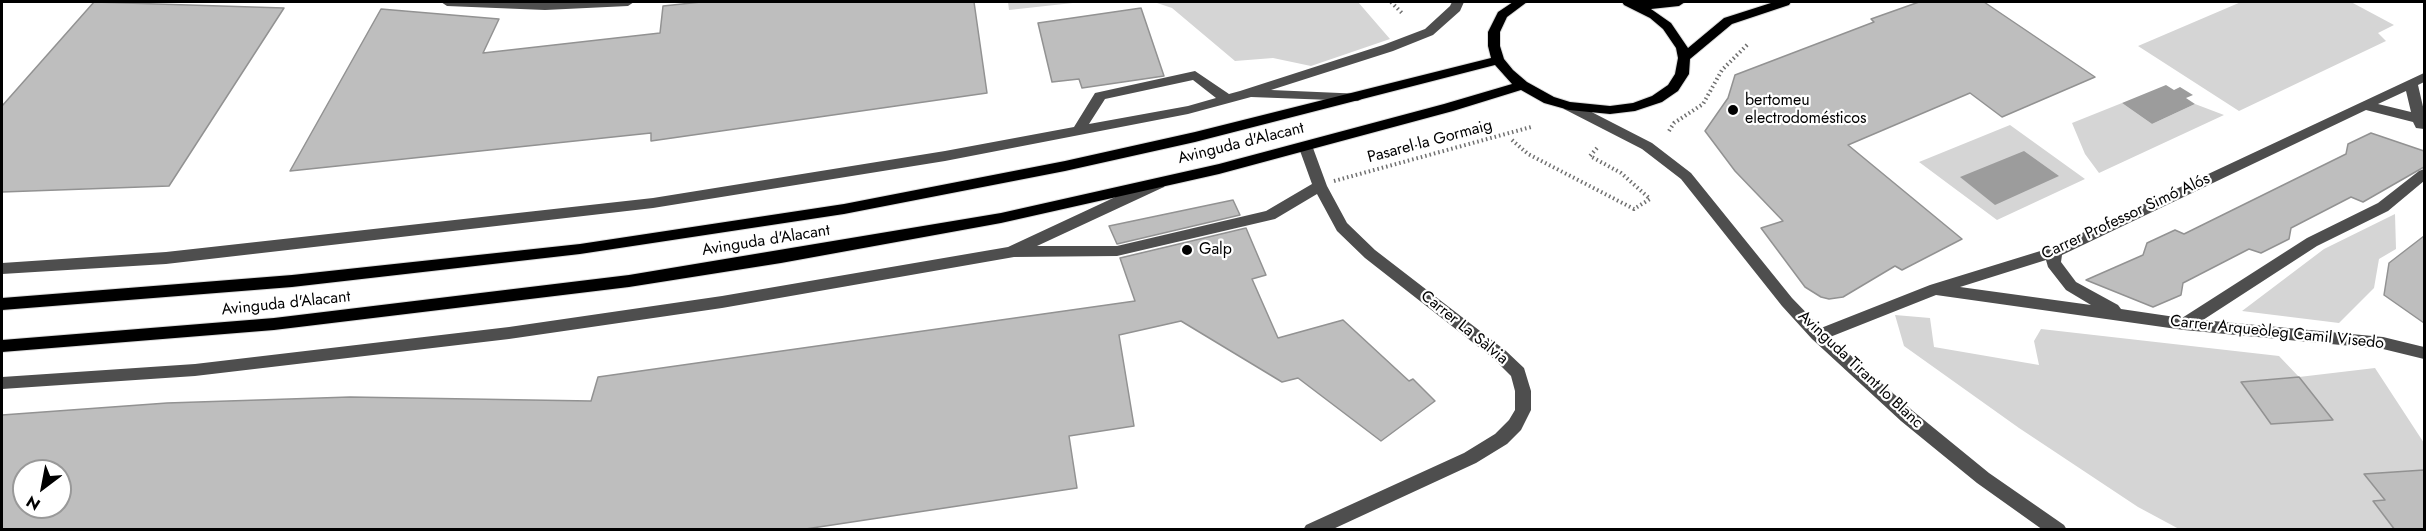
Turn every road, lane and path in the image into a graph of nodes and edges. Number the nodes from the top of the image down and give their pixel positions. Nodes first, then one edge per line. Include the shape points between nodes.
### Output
1 (447, 2) edge
2 (628, 2) edge
3 (1391, 2) edge
4 (1458, 2) edge
5 (1679, 2) edge
6 (1785, 2) edge
7 (1513, 4) edge
8 (1633, 4) edge
9 (1402, 13) dead end
10 (1752, 40) dead end
11 (1684, 58) junction
12 (1498, 60) junction
13 (2418, 80) edge
14 (1522, 85) junction
15 (1245, 94) junction
16 (1358, 97) junction
17 (1227, 99) junction
18 (2364, 105) junction
19 (1569, 106) junction
20 (2422, 123) edge
21 (1532, 127) dead end
22 (1079, 130) junction
23 (1668, 133) dead end
24 (1512, 140) dead end
25 (1601, 143) dead end
26 (1306, 148) junction
27 (2424, 174) edge
28 (1162, 182) junction
29 (1327, 184) junction
30 (1011, 252) junction
31 (2055, 252) junction
32 (2, 269) edge
33 (1935, 289) junction
34 (2, 304) edge
35 (2129, 316) junction
36 (2184, 324) junction
37 (1818, 335) junction
38 (2, 346) edge
39 (2424, 353) edge
40 (2, 383) edge
41 (1312, 530) edge
42 (2058, 530) edge

1 - 2 street via 544,6
3 - 9 path
4 - 15 street via 1429,32
5 - 8 main road
6 - 11 main road via 1728,21
7 - 12 main road via 1499,19 1494,32
8 - 11 main road via 1667,26 1677,38
10 - 23 path via 1722,70 1703,104 1674,123
11 - 19 main road via 1682,74 1673,88 1657,99 1610,110
12 - 14 main road
12 - 16 main road, Avinguda d'Alacant
13 - 18 street, Carrer Professor Simó Alós
13 - 20 street
14 - 19 main road
14 - 26 main road, Avinguda d'Alacant
15 - 16 street
15 - 17 street
16 - 34 main road, Avinguda d'Alacant via 1065,166 725,228 580,249 292,281
17 - 22 street
17 - 22 street via 1195,75 1100,96
18 - 20 street
18 - 31 street, Carrer Professor Simó Alós
19 - 37 street, Avinguda Tirant lo Blanc via 1647,146 1686,176
21 - 29 path, Pasarel·la Gormaig, bridge
22 - 32 street via 653,203 166,258
24 - 25 path via 1560,172 1634,208 1650,199 1621,174 1590,156
26 - 28 main road, Avinguda d'Alacant
26 - 29 street, Carrer La Sàlvia
27 - 36 street via 2383,207 2312,242
28 - 30 street
28 - 38 main road, Avinguda d'Alacant via 990,220 630,281 274,324
29 - 30 street via 1270,214 1117,251
29 - 41 street, Carrer La Sàlvia via 1342,227 1518,373 1523,410 1501,440 1470,458
30 - 40 street via 722,302 509,333 195,370
31 - 33 street, Carrer Professor Simó Alós
31 - 35 street, Carrer Arqueòleg Camil Visedo via 2053,263 2071,286
33 - 35 street, Carrer Arqueòleg Camil Visedo
33 - 37 street, Carrer Professor Simó Alós
35 - 36 street, Carrer Arqueòleg Camil Visedo
36 - 39 street, Carrer Arqueòleg Camil Visedo via 2383,343
37 - 42 street, Avinguda Tirant lo Blanc via 1907,416

